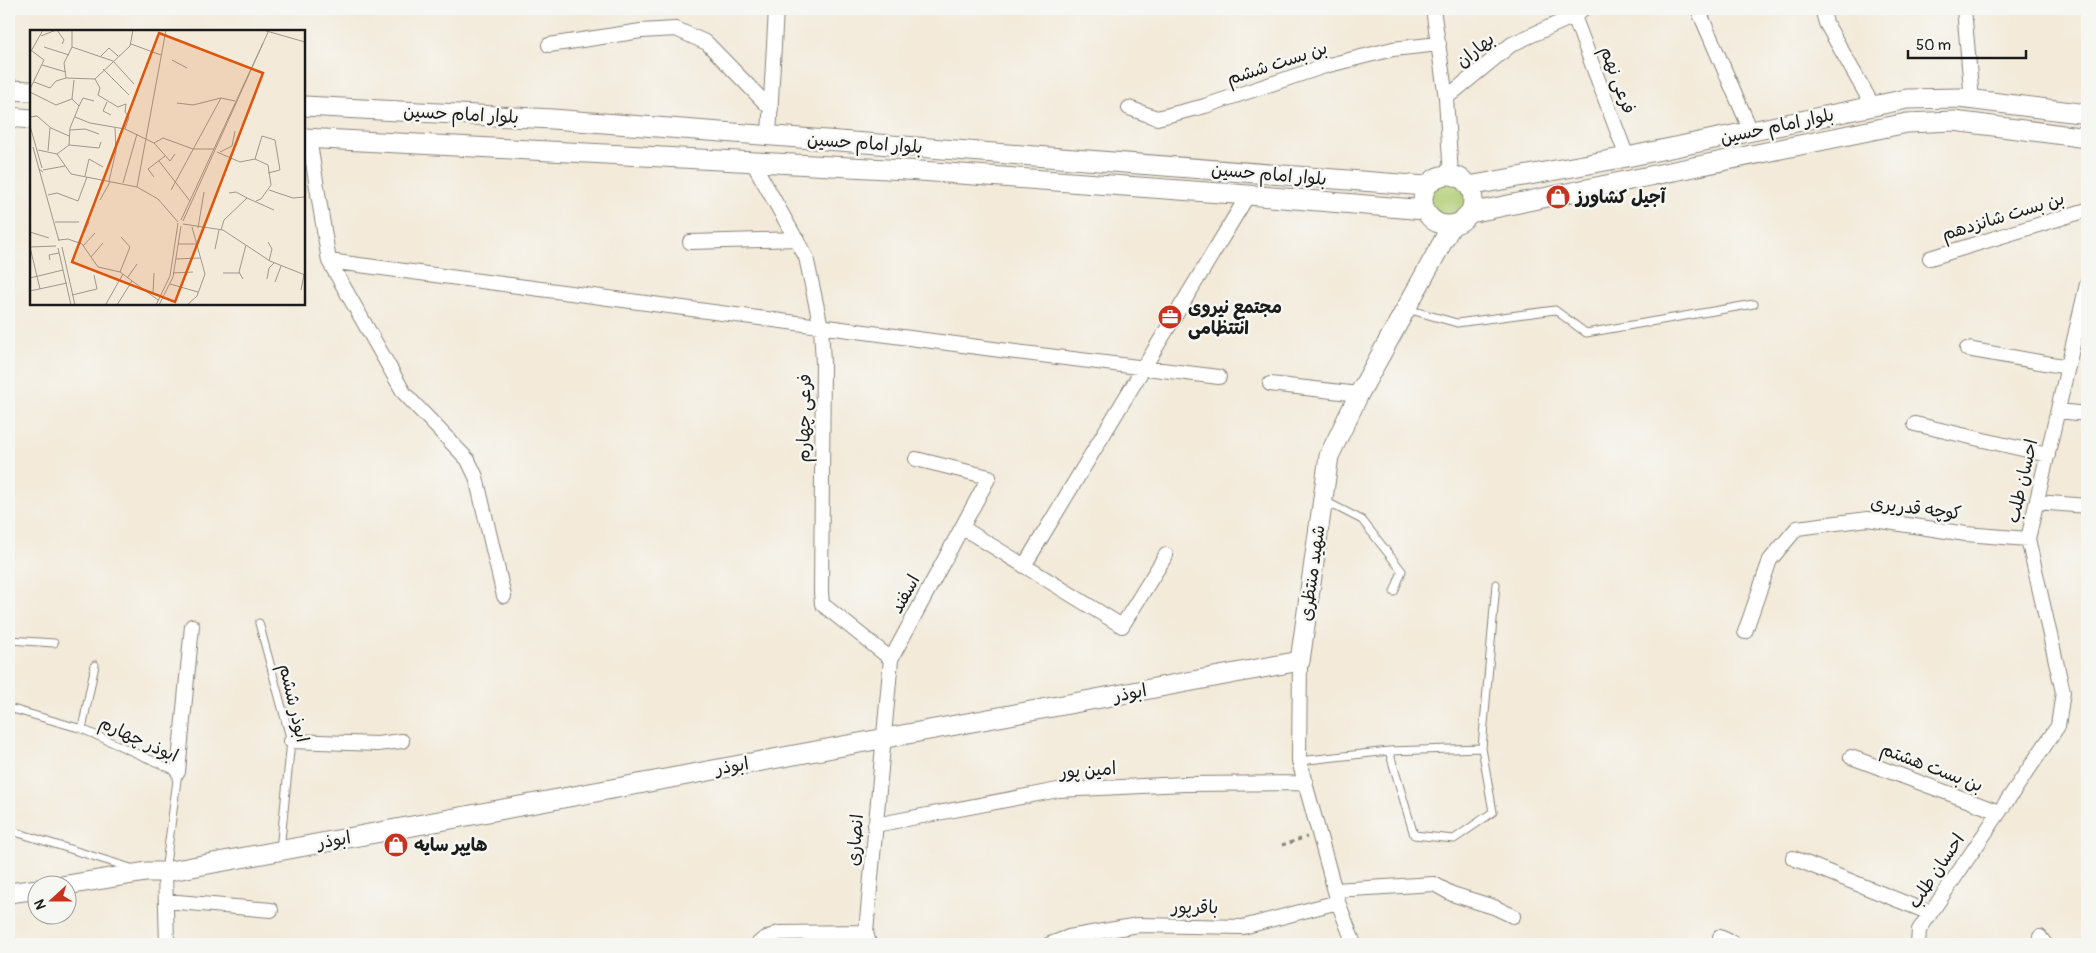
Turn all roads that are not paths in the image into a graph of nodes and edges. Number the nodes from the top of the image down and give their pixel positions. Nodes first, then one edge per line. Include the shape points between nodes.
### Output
1 (776, 9) edge
2 (1433, 9) edge
3 (1698, 9) edge
4 (1822, 9) edge
5 (1964, 9) edge
6 (1578, 12) edge
7 (1438, 44) junction
8 (549, 46) dead end
9 (9, 90) edge
10 (30, 91) edge
11 (1446, 98) junction
12 (1972, 100) junction
13 (305, 106) edge
14 (1872, 106) junction
15 (1129, 108) dead end
16 (771, 109) junction
17 (2087, 114) edge
18 (9, 117) edge
19 (30, 119) edge
20 (1751, 131) junction
21 (770, 135) junction
22 (306, 138) edge
23 (2087, 138) edge
24 (1627, 157) junction
25 (752, 160) junction
26 (1451, 175) junction
27 (1426, 186) junction
28 (1469, 186) junction
29 (1248, 195) junction
30 (1424, 210) junction
31 (2087, 210) edge
32 (1470, 213) junction
33 (1452, 225) junction
34 (797, 239) junction
35 (690, 242) dead end
36 (1930, 258) dead end
37 (329, 261) junction
38 (2087, 284) edge
39 (1754, 304) dead end
40 (1407, 308) junction
41 (821, 327) junction
42 (1967, 349) dead end
43 (1144, 367) junction
44 (2068, 367) junction
45 (1219, 377) dead end
46 (1270, 384) dead end
47 (1359, 394) junction
48 (2058, 411) junction
49 (2087, 414) edge
50 (1915, 424) dead end
51 (2048, 455) junction
52 (916, 459) dead end
53 (1322, 500) junction
54 (2037, 502) junction
55 (2087, 506) edge
56 (963, 528) junction
57 (2028, 539) junction
58 (1166, 555) dead end
59 (1024, 566) junction
60 (1496, 584) dead end
61 (1394, 592) dead end
62 (504, 596) dead end
63 (259, 623) dead end
64 (192, 626) dead end
65 (1745, 632) dead end
66 (9, 640) edge
67 (54, 643) dead end
68 (891, 659) junction
69 (1300, 661) junction
70 (95, 665) dead end
71 (9, 708) edge
72 (82, 729) junction
73 (884, 738) junction
74 (402, 741) dead end
75 (291, 742) junction
76 (1482, 748) junction
77 (1389, 751) junction
78 (1851, 756) dead end
79 (1299, 761) junction
80 (178, 772) junction
81 (1306, 783) junction
82 (1999, 812) junction
83 (875, 826) junction
84 (9, 830) edge
85 (280, 850) junction
86 (1793, 858) dead end
87 (155, 872) junction
88 (78, 883) edge
89 (28, 891) edge
90 (9, 894) edge
91 (1337, 896) junction
92 (166, 900) junction
93 (271, 910) dead end
94 (1930, 913) junction
95 (1513, 916) dead end
96 (1720, 937) dead end
97 (868, 938) edge
98 (167, 944) edge
99 (758, 944) edge
100 (1050, 944) edge
101 (1354, 944) edge
102 (1736, 944) edge
103 (1918, 944) edge

1 - 16 street
2 - 7 street
3 - 20 street
4 - 14 street via 1826,24
5 - 12 street
6 - 11 street, بهاران via 1512,44
6 - 24 street, فرعی نهم
7 - 11 street
7 - 15 street, بن بست ششم via 1393,49 1325,66 1205,106 1157,118
8 - 16 street via 641,31 676,29 707,43
9 - 10 street
11 - 26 street
12 - 14 street, بلوار امام حسین via 1907,99
12 - 17 street, بلوار امام حسین
13 - 21 street, بلوار امام حسین
14 - 20 street, بلوار امام حسین
16 - 21 street
18 - 19 street
20 - 24 street, بلوار امام حسین
21 - 27 street, بلوار امام حسین
22 - 25 street, بلوار امام حسین
22 - 37 street
23 - 32 street, بلوار امام حسین via 1954,121 1907,123
24 - 28 street, بلوار امام حسین
25 - 29 street, بلوار امام حسین
25 - 34 street, فرعی چهارم
26 - 27 street via 1437,177
26 - 28 street
27 - 30 street via 1422,202
28 - 32 street via 1473,199
29 - 30 street, بلوار امام حسین
29 - 43 street
30 - 33 street via 1436,222
31 - 36 street, بن بست شانزدهم
32 - 33 street
33 - 40 street, شهید منتظری
34 - 35 street
34 - 41 street, فرعی چهارم via 806,256
37 - 41 street
37 - 62 street via 404,393 468,460 476,478
38 - 44 street, احسان طلب
39 - 40 lane via 1586,333 1554,310 1457,324
40 - 47 street, شهید منتظری
41 - 43 street
41 - 68 street, فرعی چهارم via 822,604
42 - 44 street
43 - 45 street
43 - 59 street
44 - 48 street, احسان طلب
46 - 47 street
47 - 53 street, شهید منتظری via 1329,456
48 - 49 street
48 - 51 street, احسان طلب
50 - 51 street
51 - 54 street, احسان طلب
52 - 56 street, اسفند via 989,477
53 - 61 lane via 1362,520 1402,570
53 - 69 street, شهید منتظری
54 - 55 street
54 - 57 street, احسان طلب
56 - 59 street
56 - 68 street, اسفند
57 - 65 street, کوچه قدریری via 1966,534 1868,518 1797,528 1770,560
57 - 82 street, احسان طلب via 2063,692 2058,726
58 - 59 street via 1122,626
60 - 76 lane
63 - 75 lane, ابوذر ششم
64 - 80 street
66 - 67 lane
68 - 73 street, اسفند
69 - 73 street, ابوذر
69 - 79 street, شهید منتظری
70 - 72 lane, ابوذر چهارم
71 - 72 lane
72 - 80 lane, ابوذر چهارم
73 - 83 street, انصاری
73 - 85 street, ابوذر
74 - 75 street via 377,744
75 - 85 lane, ابوذر ششم
76 - 77 lane
76 - 77 lane via 1493,812 1454,839 1414,835
77 - 79 lane
78 - 82 street, بن بست هشتم
79 - 81 street, شهید منتظری
80 - 87 lane, ابوذر چهارم
81 - 83 street, امین پور via 1058,790
81 - 91 street, شهید منتظری
82 - 94 street, احسان طلب
83 - 97 street, انصاری
84 - 87 lane
85 - 87 street, ابوذر
86 - 94 street
87 - 88 street, ابوذر
87 - 92 street
89 - 90 street
91 - 95 street, باقرپور via 1434,884 1452,894
91 - 100 street, باقرپور via 1242,927 1138,925 1069,936
91 - 101 street, شهید منتظری
92 - 93 street
92 - 98 street
94 - 103 street, احسان طلب via 1919,930
96 - 102 street
97 - 99 street via 779,934

